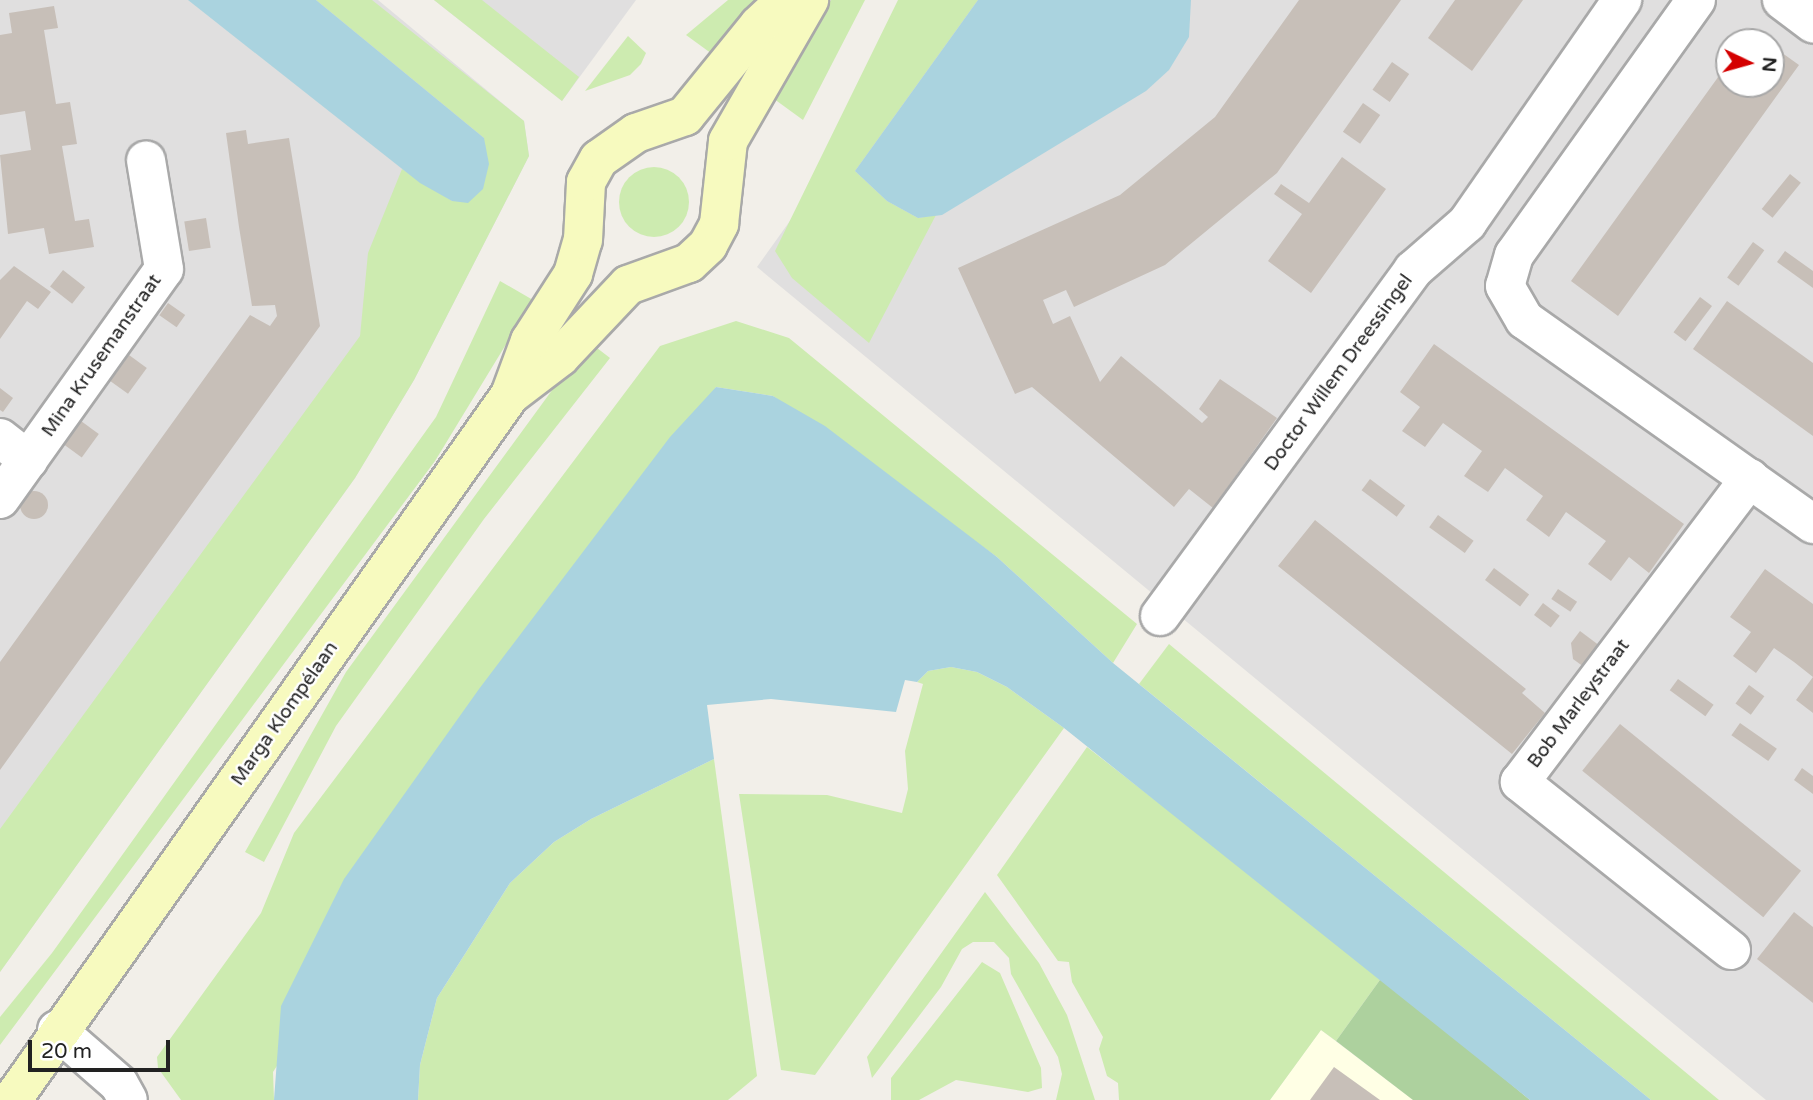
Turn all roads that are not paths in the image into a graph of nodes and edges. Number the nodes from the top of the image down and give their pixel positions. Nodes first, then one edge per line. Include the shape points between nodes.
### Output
1 (786, 0) edge
2 (809, 0) edge
3 (1622, 0) edge
4 (1639, 0) edge
5 (1782, 0) edge
6 (1687, 13) edge
7 (1813, 23) edge
8 (146, 160) dead end
9 (510, 395) junction
10 (14, 449) edge
11 (1750, 478) junction
12 (0, 499) edge
13 (1813, 524) edge
14 (1160, 615) dead end
15 (1731, 950) dead end
16 (57, 1030) junction
17 (0, 1066) edge
18 (12, 1100) edge
19 (128, 1100) edge

1 - 9 street, Marga Klompélaan via 758,25 685,116 636,133 599,159 586,181 583,240 573,274 530,341
2 - 9 street, Marga Klompélaan via 728,141 719,224 708,245 689,262 628,285 560,356
3 - 14 street, Doctor Willem Dreessingel via 1467,223 1413,270
4 - 6 street
5 - 7 street
6 - 11 street via 1514,255 1505,286 1525,320
8 - 10 street, Mina Krusemanstraat via 164,269
9 - 16 street, Marga Klompélaan
10 - 12 street, Mina Krusemanstraat
11 - 13 street
11 - 15 street, Bob Marleystraat via 1520,782
16 - 17 street, Marga Klompélaan
16 - 18 street, Marga Klompélaan
16 - 19 street via 119,1084

